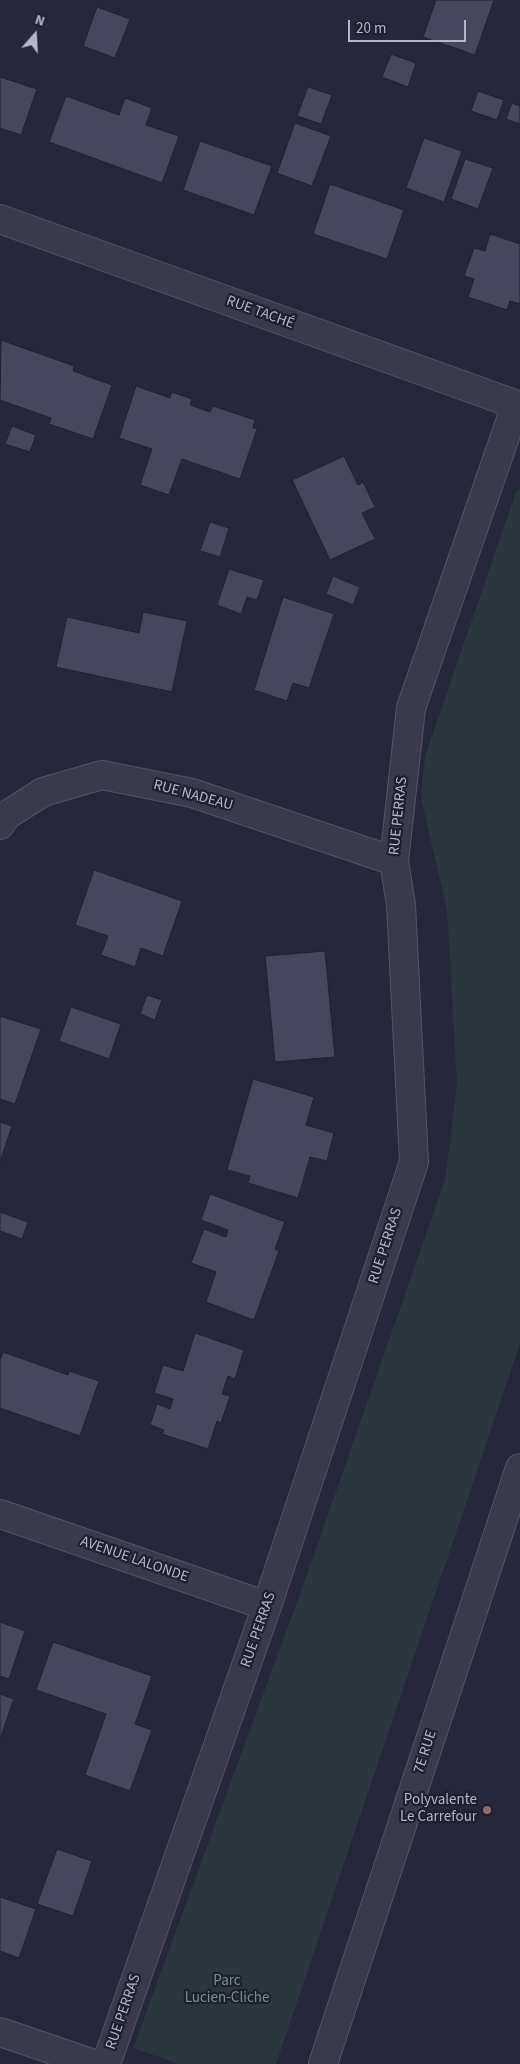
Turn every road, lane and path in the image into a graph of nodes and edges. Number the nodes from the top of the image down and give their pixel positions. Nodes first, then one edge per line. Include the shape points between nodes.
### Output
1 (0, 220) edge
2 (518, 406) edge
3 (0, 825) edge
4 (394, 861) junction
5 (520, 1468) edge
6 (0, 1514) edge
7 (268, 1606) junction
8 (0, 2032) edge
9 (94, 2064) edge
10 (106, 2064) edge
11 (323, 2064) edge

1 - 2 street, RUE TACHÉ
2 - 4 street, RUE PERRAS via 412,708
3 - 4 street, RUE NADEAU via 6,815 43,792 102,775 192,793
4 - 7 street, RUE PERRAS via 402,905 414,1162
5 - 11 street, 7E RUE
6 - 7 street, AVENUE LALONDE
7 - 10 street, RUE PERRAS
8 - 9 street

